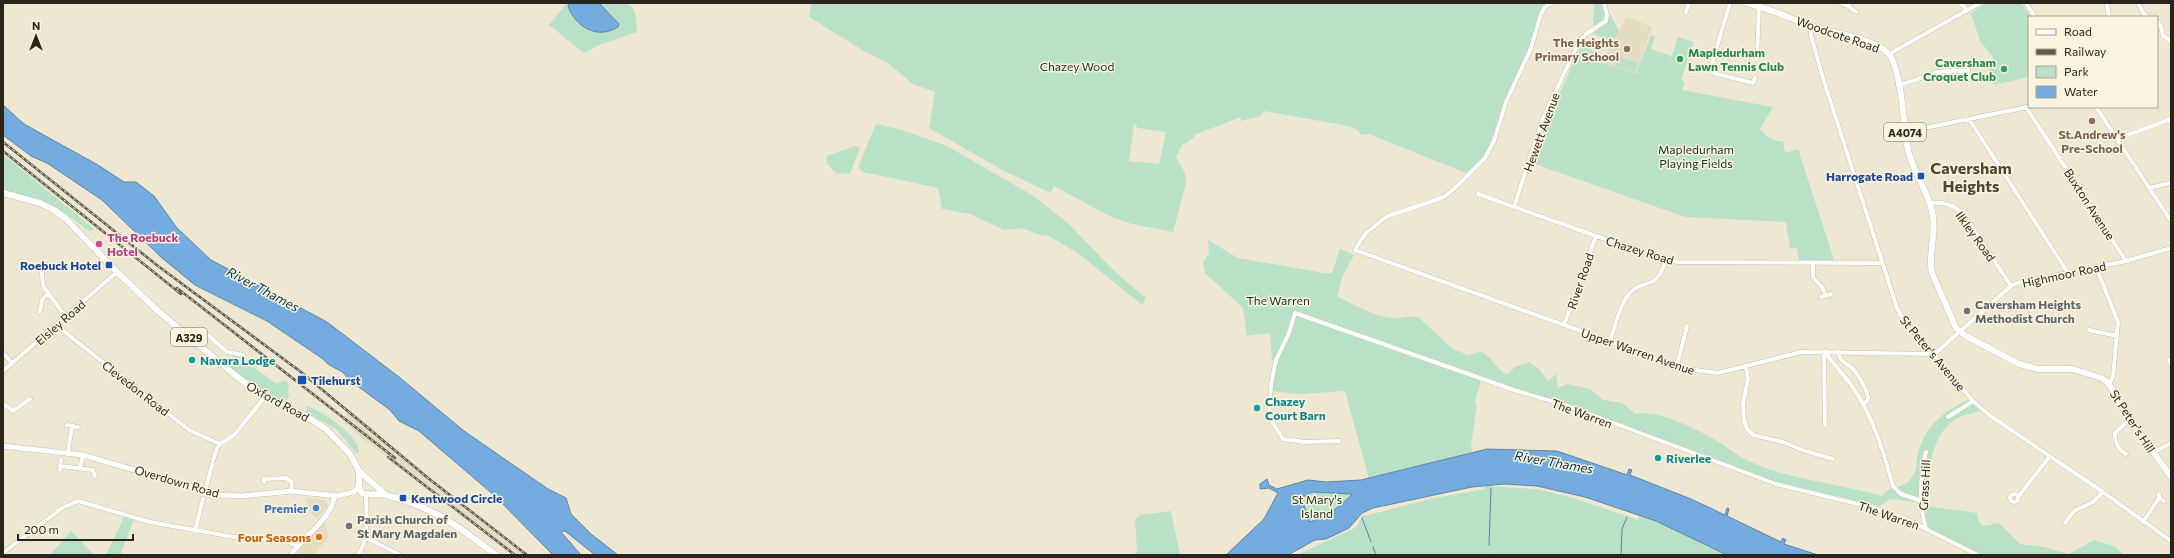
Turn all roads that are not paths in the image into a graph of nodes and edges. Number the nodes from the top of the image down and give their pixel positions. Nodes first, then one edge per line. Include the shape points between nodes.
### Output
1 (1552, 3) edge
2 (1604, 3) edge
3 (1689, 3) edge
4 (1730, 3) edge
5 (1746, 3) edge
6 (1840, 3) edge
7 (1960, 3) edge
8 (1980, 3) edge
9 (2026, 3) edge
10 (2107, 3) edge
11 (2138, 3) edge
12 (1849, 5) edge
13 (1759, 6) junction
14 (1766, 6) edge
15 (1681, 10) dead end
16 (1967, 10) junction
17 (1856, 12) dead end
18 (2034, 16) edge
19 (2109, 16) edge
20 (2147, 16) edge
21 (2158, 23) edge
22 (1811, 26) junction
23 (2171, 41) edge
24 (1889, 54) junction
25 (1757, 59) dead end
26 (1953, 71) junction
27 (1968, 71) junction
28 (1755, 78) dead end
29 (1970, 79) dead end
30 (1898, 85) junction
31 (2028, 107) edge
32 (2029, 108) edge
33 (2097, 108) edge
34 (1969, 119) junction
35 (2171, 119) edge
36 (1905, 132) junction
37 (2117, 139) junction
38 (2171, 183) edge
39 (2149, 188) junction
40 (3, 193) edge
41 (1478, 194) dead end
42 (1930, 203) junction
43 (1514, 207) junction
44 (2171, 221) edge
45 (1596, 236) junction
46 (2171, 248) edge
47 (1666, 259) junction
48 (2126, 260) junction
49 (1813, 263) junction
50 (1882, 263) junction
51 (38, 267) dead end
52 (2096, 267) junction
53 (116, 272) junction
54 (2068, 273) junction
55 (2011, 286) junction
56 (48, 294) junction
57 (1831, 294) dead end
58 (40, 312) dead end
59 (66, 317) junction
60 (56, 325) junction
61 (1564, 325) junction
62 (1687, 326) dead end
63 (2089, 330) dead end
64 (1959, 332) junction
65 (2117, 336) junction
66 (192, 340) junction
67 (1610, 341) junction
68 (1824, 352) junction
69 (1838, 352) junction
70 (3, 353) edge
71 (1933, 354) junction
72 (243, 355) dead end
73 (12, 363) junction
74 (1677, 365) junction
75 (1746, 368) junction
76 (3, 371) edge
77 (2109, 384) junction
78 (266, 397) junction
79 (30, 398) dead end
80 (1973, 401) junction
81 (3, 404) edge
82 (1863, 405) junction
83 (1948, 417) dead end
84 (2130, 419) junction
85 (67, 424) dead end
86 (1825, 425) dead end
87 (72, 426) junction
88 (78, 427) dead end
89 (1338, 441) dead end
90 (2171, 443) edge
91 (220, 444) junction
92 (3, 446) edge
93 (68, 452) junction
94 (1926, 452) dead end
95 (2153, 453) junction
96 (2126, 454) dead end
97 (83, 455) junction
98 (2050, 456) junction
99 (61, 460) dead end
100 (1830, 460) dead end
101 (80, 468) junction
102 (359, 471) junction
103 (95, 476) dead end
104 (2171, 478) edge
105 (264, 482) dead end
106 (372, 482) junction
107 (359, 485) junction
108 (205, 491) junction
109 (291, 491) junction
110 (353, 492) junction
111 (2102, 492) junction
112 (367, 493) junction
113 (386, 495) junction
114 (334, 496) junction
115 (2018, 497) dead end
116 (203, 499) dead end
117 (1922, 501) junction
118 (2164, 501) dead end
119 (1922, 517) junction
120 (2142, 522) junction
121 (2065, 523) dead end
122 (1915, 524) junction
123 (1926, 529) junction
124 (195, 531) junction
125 (365, 538) junction
126 (2171, 541) edge
127 (297, 546) junction
128 (3, 553) edge
129 (291, 555) edge
130 (358, 555) edge
131 (400, 555) edge
132 (496, 555) edge
133 (1978, 555) edge

1 - 61 street, Upper Warren Avenue via 1545,7 1541,14 1531,48 1506,102 1494,141 1485,158 1444,197 1386,218 1365,234 1354,250
2 - 43 street, Hewett Avenue via 1608,15 1606,21 1586,34 1579,42 1543,118
3 - 15 street via 1687,13
4 - 28 street via 1710,70 1713,74 1753,86
5 - 13 main road, Woodcote Road
6 - 12 street
7 - 16 street
8 - 16 street
9 - 18 street
10 - 19 street
11 - 20 street
12 - 17 street
13 - 14 main road, Woodcote Road
13 - 25 street
14 - 22 main road, Woodcote Road
16 - 24 street
21 - 23 street via 2163,36
22 - 24 main road, Woodcote Road via 1875,44
22 - 50 street, St Peter's Avenue via 1811,36 1821,71
24 - 30 main road, Woodcote Road / A4074 via 1894,64
26 - 27 street
26 - 27 street via 1956,64 1964,62
26 - 30 street via 1940,72
27 - 29 street
30 - 36 main road, Woodcote Road / A4074
31 - 34 street
32 - 48 street, Buxton Avenue
33 - 37 street
34 - 36 street
34 - 54 street
35 - 37 street
36 - 42 main road, Woodcote Road / A4074 via 1910,159
37 - 39 street
38 - 39 street
39 - 44 street
40 - 53 main road, Oxford Road / A329 via 31,200 54,210 66,219
41 - 43 street, Chazey Road
42 - 55 street, Ilkley Road via 1946,202 1958,208
42 - 64 main road, Woodcote Road / A4074 via 1934,226 1932,273
43 - 45 street, Chazey Road
45 - 47 street, Chazey Road
45 - 61 street, River Road
46 - 48 street, Highmoor Road
47 - 49 street, Chazey Road via 1689,263
47 - 67 street via 1658,278 1634,290 1628,296
48 - 52 street, Highmoor Road
49 - 50 street, Chazey Road
49 - 57 street via 1813,278 1822,286 1824,297
50 - 71 street, St Peter's Avenue via 1897,308
51 - 56 street via 44,266 42,280
52 - 54 street, Highmoor Road
52 - 65 street via 2118,322
53 - 59 street, Elsley Road
53 - 66 main road, Oxford Road / A329
54 - 55 street, Highmoor Road
55 - 64 street, Highmoor Road
56 - 58 street via 42,300
56 - 59 street
59 - 60 street, Elsley Road
60 - 73 street, Elsley Road
60 - 91 street, Clevedon Road via 189,430
61 - 67 street, Upper Warren Avenue
62 - 74 street
63 - 65 street
64 - 71 street, Highmoor Road
64 - 77 main road via 2019,364 2038,369 2062,368 2083,371 2102,378
65 - 77 street via 2113,377
66 - 72 street via 200,328 227,352
66 - 78 main road, Oxford Road / A329
67 - 74 street, Upper Warren Avenue
68 - 69 street, Upper Warren Avenue
68 - 75 street, Upper Warren Avenue via 1801,352
68 - 82 street via 1848,381
68 - 86 street
69 - 71 street, Upper Warren Avenue
69 - 82 street via 1840,360 1854,370 1866,390 1868,399
70 - 73 street
71 - 80 street, St Peter's Avenue
73 - 76 street, Elsley Road
74 - 75 street, Upper Warren Avenue via 1718,374
75 - 100 street via 1748,379 1743,404 1747,429 1753,435 1783,442
77 - 84 main road, St Peter's Hill
78 - 91 street via 234,435
78 - 102 main road, Oxford Road / A329 via 326,429 350,454
79 - 81 street via 13,410
80 - 83 street
80 - 98 street, St Peter's Avenue via 1989,415
82 - 117 street via 1883,448 1893,486 1901,494
84 - 95 main road, St Peter's Hill
84 - 96 street via 2113,432 2114,439
85 - 87 street
87 - 88 street
87 - 93 street
89 - 122 street, The Warren via 1306,442 1283,439 1268,417 1276,360 1295,313 1514,390 1571,407 1762,479 1878,509
90 - 95 street
91 - 108 street
92 - 93 street, Overdown Road
93 - 97 street, Overdown Road
94 - 117 street, Grass Hill via 1922,473
95 - 104 main road, St Peter's Hill
97 - 101 street
97 - 108 street, Overdown Road
98 - 111 street, St Peter's Avenue
98 - 115 street
99 - 101 street via 60,468
101 - 103 street via 93,470
102 - 106 main road, Oxford Road / A329
102 - 107 main road, Oxford Road / A329
105 - 109 street via 264,479 286,478 292,482
106 - 107 main road via 365,480
106 - 112 main road via 374,489
106 - 113 main road, Oxford Road / A329
107 - 110 street, Overdown Road
107 - 112 main road
108 - 109 street, Overdown Road via 241,496
109 - 114 street, Overdown Road
110 - 112 street, Overdown Road
110 - 114 street, Overdown Road
111 - 120 street, St Peter's Avenue
111 - 121 street via 2093,502 2074,511
112 - 113 main road, Oxford Road / A329
112 - 125 street
113 - 132 main road, Oxford Road / A329 via 443,516
114 - 127 street via 331,510
116 - 124 street
117 - 119 street, Grass Hill
118 - 120 street via 2159,496
119 - 122 street, Grass Hill
119 - 123 street, Grass Hill
120 - 126 street, St Peter's Avenue
122 - 123 street, The Warren
123 - 133 street, The Warren
124 - 127 street via 234,537 284,540
124 - 128 street via 150,522 78,501 62,508
125 - 130 street
125 - 131 street
127 - 129 street

